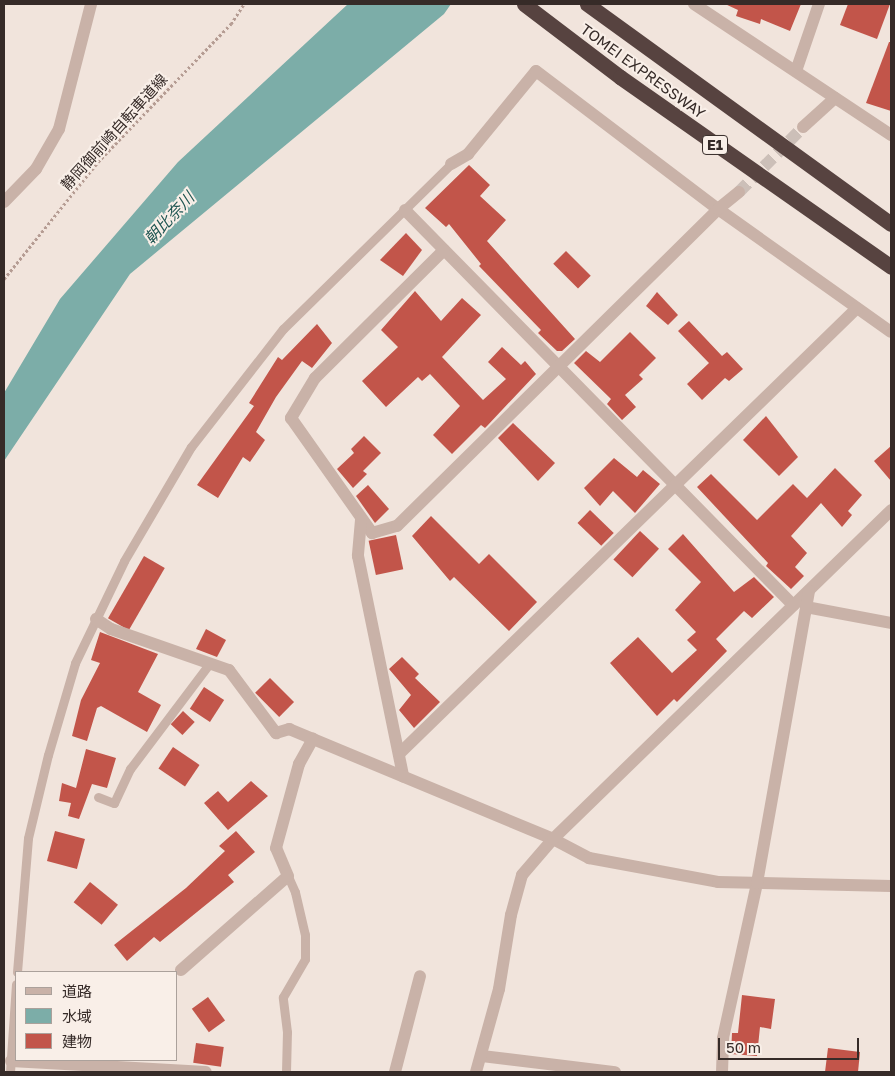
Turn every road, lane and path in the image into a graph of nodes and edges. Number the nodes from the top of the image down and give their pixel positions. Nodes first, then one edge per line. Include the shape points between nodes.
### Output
1 (91, 4) edge
2 (244, 4) edge
3 (524, 4) edge
4 (587, 4) edge
5 (694, 4) edge
6 (819, 4) edge
7 (796, 72) junction
8 (835, 98) junction
9 (803, 127) tunnel mouth
10 (891, 135) edge
11 (451, 164) joint
12 (739, 192) tunnel mouth
13 (4, 202) edge
14 (718, 209) junction
15 (405, 210) junction
16 (891, 224) edge
17 (444, 250) junction
18 (891, 267) edge
19 (4, 279) edge
20 (857, 308) junction
21 (891, 332) edge
22 (558, 367) junction
23 (675, 485) junction
24 (891, 510) edge
25 (361, 520) junction
26 (809, 590) junction
27 (793, 605) junction
28 (806, 607) junction
29 (96, 620) junction
30 (891, 623) edge
31 (209, 664) junction
32 (313, 739) junction
33 (399, 754) junction
34 (403, 776) junction
35 (98, 797) dead end
36 (554, 839) junction
37 (288, 876) junction
38 (757, 883) junction
39 (891, 886) edge
40 (181, 970) dead end
41 (17, 971) edge
42 (420, 976) dead end
43 (15, 998) edge
44 (482, 1056) junction
45 (10, 1066) edge
46 (68, 1068) edge
47 (160, 1071) edge
48 (206, 1072) edge
49 (286, 1072) edge
50 (395, 1072) edge
51 (476, 1072) edge
52 (615, 1072) edge
53 (722, 1072) edge

1 - 13 street via 60,128 36,169
2 - 19 path, 静岡御前崎自転車道線 via 231,24 98,162
3 - 18 highway, TOMEI EXPRESSWAY / E1 via 692,129
4 - 16 highway, TOMEI EXPRESSWAY / E1
5 - 7 street
6 - 7 street
7 - 8 street
8 - 9 street
8 - 10 street
11 - 14 street via 468,154 536,71
11 - 15 lane
12 - 14 street
14 - 20 street
14 - 22 street
15 - 17 street
15 - 29 lane via 283,329 192,447 124,561
17 - 22 street
17 - 25 street via 315,378 291,418
20 - 21 street
20 - 23 street
22 - 23 street
22 - 25 street via 397,526 372,534
23 - 27 street
23 - 33 street
24 - 26 street
25 - 33 street via 358,556
26 - 27 street
26 - 28 street
27 - 36 street
28 - 30 street
28 - 38 street
29 - 31 street via 111,629
29 - 41 lane via 75,663 28,838
31 - 32 street via 229,670 276,733 288,729
31 - 35 lane via 130,769 114,803
32 - 34 street
32 - 37 street via 299,764 276,848
33 - 34 street
34 - 36 street
36 - 38 street via 590,858 718,882
36 - 44 street via 522,875
37 - 40 street
37 - 49 lane via 305,935 306,959 283,997 287,1032
38 - 39 street
38 - 53 street via 722,1038
42 - 50 street
43 - 45 lane
44 - 51 street
44 - 52 street
45 - 46 street
46 - 47 street
47 - 48 street

